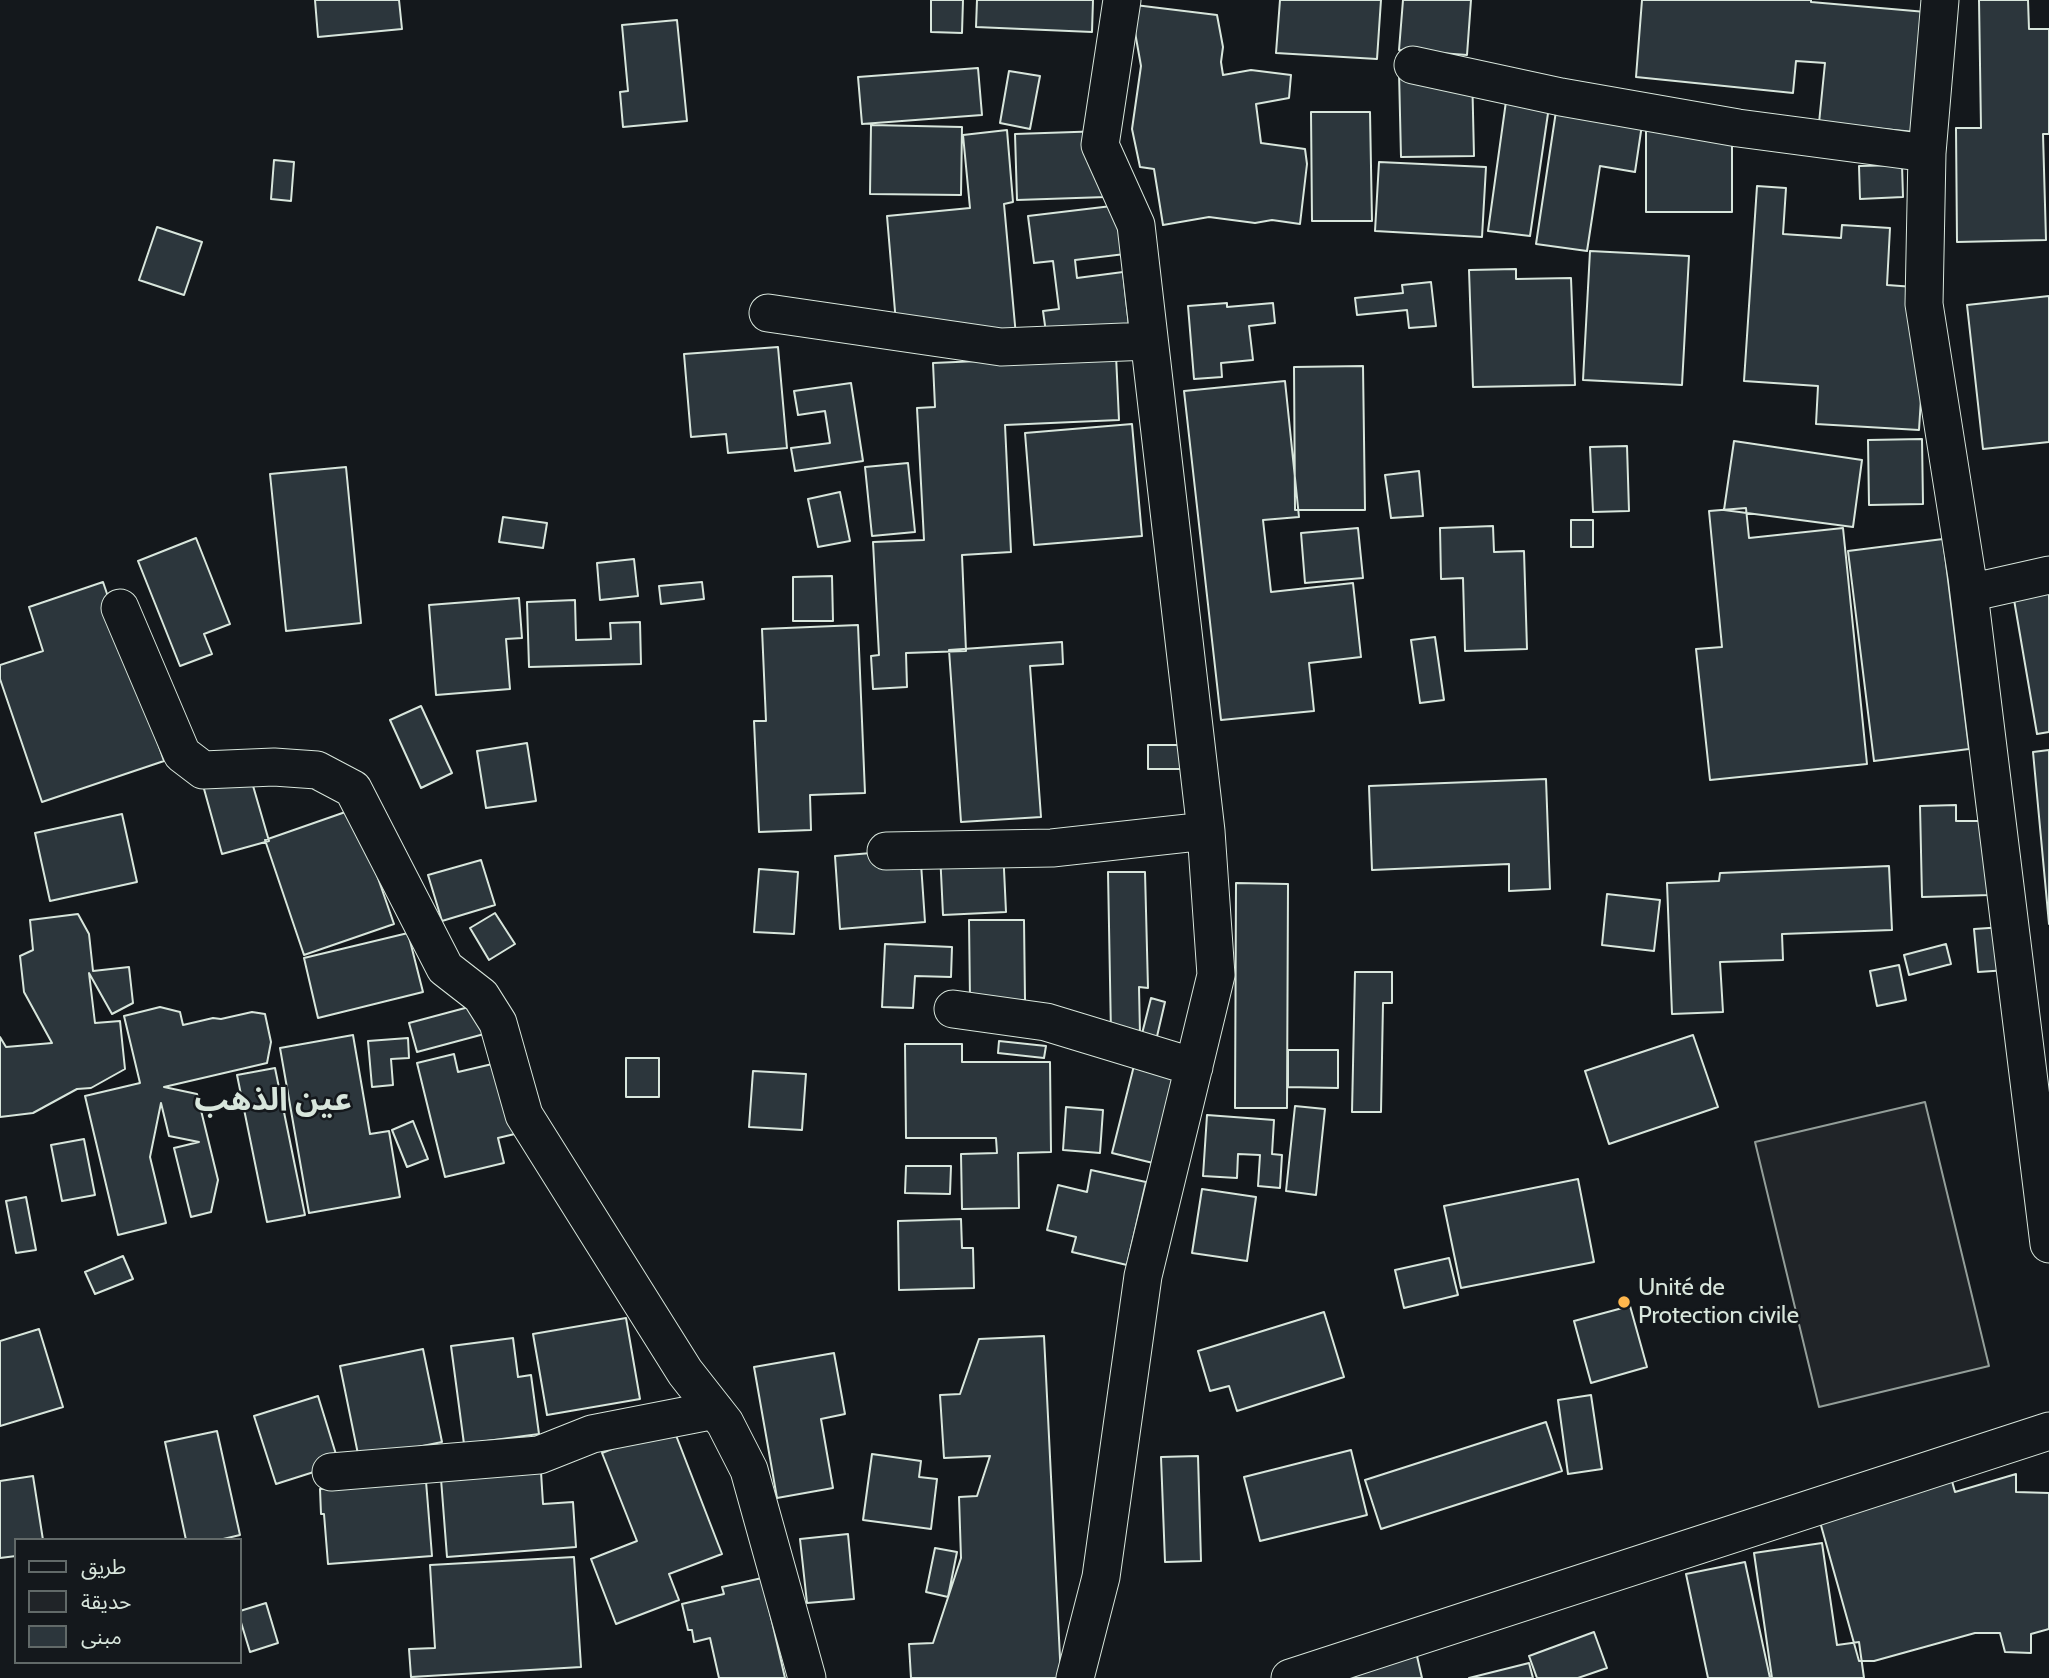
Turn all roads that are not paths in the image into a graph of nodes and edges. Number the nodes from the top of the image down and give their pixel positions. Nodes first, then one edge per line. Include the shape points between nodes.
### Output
1 (1122, 0) edge
2 (1940, 0) edge
3 (1413, 65) dead end
4 (1927, 153) junction
5 (768, 313) dead end
6 (1149, 341) junction
7 (2049, 575) edge
8 (1969, 593) junction
9 (120, 608) dead end
10 (1206, 831) junction
11 (886, 850) dead end
12 (953, 1009) dead end
13 (1194, 1067) junction
14 (2049, 1244) edge
15 (715, 1410) junction
16 (2049, 1431) edge
17 (331, 1472) dead end
18 (807, 1678) edge
19 (1075, 1678) edge
20 (1290, 1678) edge

1 - 6 street via 1100,145 1136,226
2 - 4 street
3 - 4 street via 1711,123
4 - 8 street via 1924,303
5 - 6 street via 1001,347
6 - 10 street
7 - 8 street
8 - 14 street
9 - 15 street via 182,754 203,770 317,770 353,789 445,968 481,996 498,1023 524,1115 685,1373
10 - 11 street via 1052,848
10 - 13 street via 1216,975
12 - 13 street via 1046,1022
13 - 19 street via 1143,1276 1101,1577
15 - 17 street via 592,1434 539,1455
15 - 18 street via 749,1470
16 - 20 street

